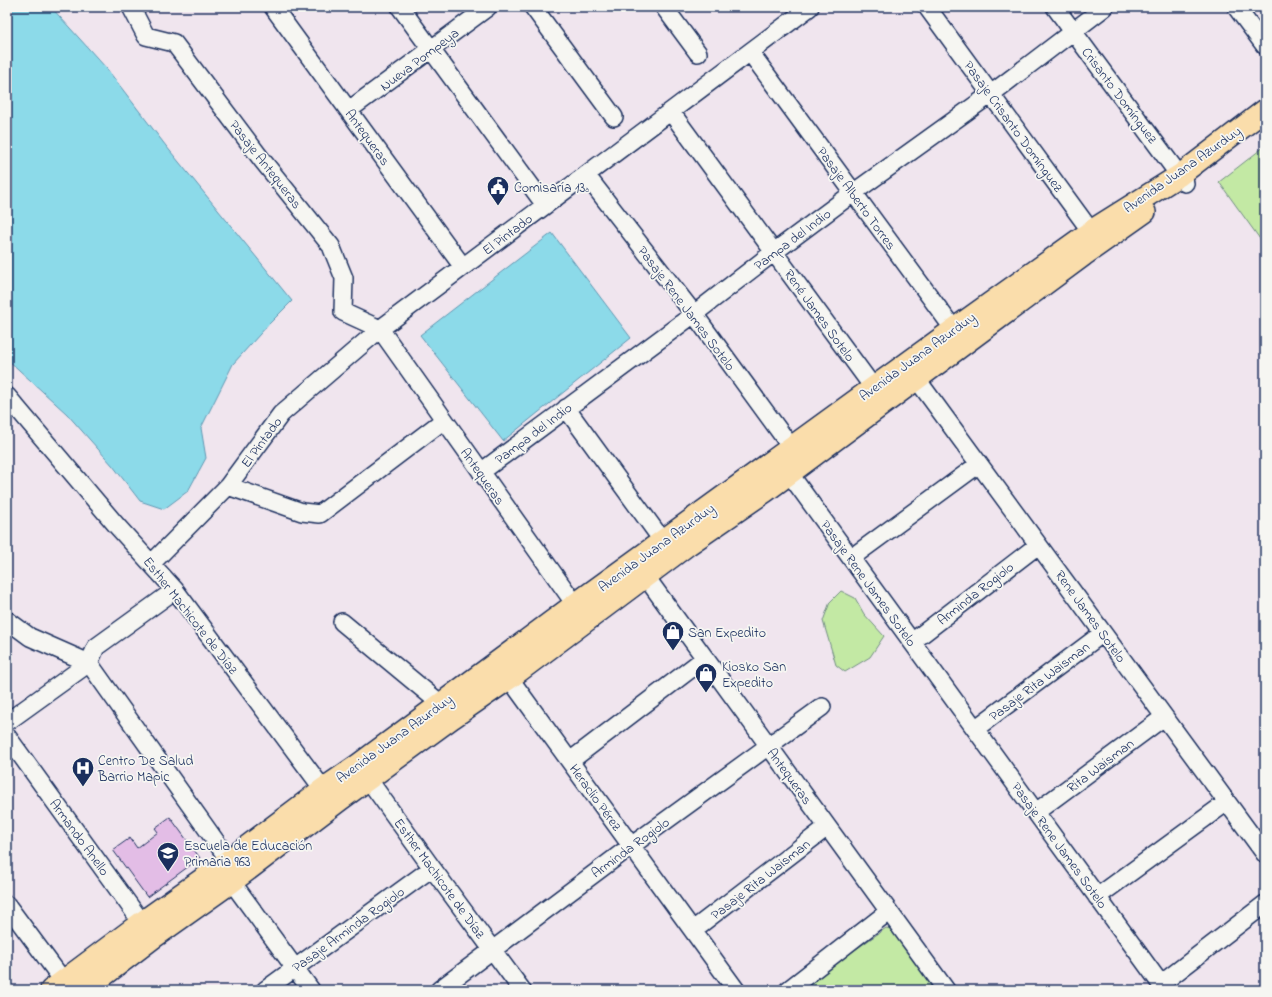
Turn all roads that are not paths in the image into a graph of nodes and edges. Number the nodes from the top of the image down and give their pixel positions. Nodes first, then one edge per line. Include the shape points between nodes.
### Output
1 (131, 7) edge
2 (273, 7) edge
3 (400, 7) edge
4 (488, 7) edge
5 (533, 7) edge
6 (664, 7) edge
7 (810, 7) edge
8 (927, 7) edge
9 (1055, 7) edge
10 (1105, 7) edge
11 (1236, 7) edge
12 (1073, 31) junction
13 (1265, 46) edge
14 (431, 49) junction
15 (750, 52) junction
16 (698, 53) dead end
17 (991, 94) junction
18 (349, 110) junction
19 (1265, 110) edge
20 (671, 112) junction
21 (614, 117) dead end
22 (1265, 124) edge
23 (586, 175) junction
24 (1183, 179) junction
25 (853, 193) junction
26 (545, 205) junction
27 (1096, 238) junction
28 (774, 252) junction
29 (463, 267) junction
30 (694, 314) junction
31 (380, 329) junction
32 (959, 336) junction
33 (916, 378) junction
34 (879, 395) junction
35 (7, 396) edge
36 (566, 408) junction
37 (444, 420) junction
38 (791, 447) junction
39 (979, 464) junction
40 (481, 472) junction
41 (789, 473) junction
42 (228, 486) junction
43 (1038, 544) junction
44 (668, 549) junction
45 (851, 558) junction
46 (152, 563) junction
47 (640, 569) junction
48 (175, 590) junction
49 (581, 613) junction
50 (7, 620) edge
51 (342, 622) dead end
52 (1103, 633) junction
53 (912, 642) junction
54 (705, 658) junction
55 (89, 663) junction
56 (504, 670) junction
57 (822, 707) dead end
58 (446, 711) junction
59 (1164, 717) junction
60 (7, 722) edge
61 (976, 729) junction
62 (7, 736) edge
63 (768, 747) junction
64 (570, 761) junction
65 (364, 772) junction
66 (331, 795) junction
67 (1227, 802) junction
68 (1036, 812) junction
69 (827, 827) junction
70 (631, 846) junction
71 (1265, 854) edge
72 (230, 860) junction
73 (432, 868) junction
74 (232, 882) junction
75 (1097, 897) junction
76 (7, 904) edge
77 (1265, 904) edge
78 (888, 912) junction
79 (147, 930) junction
80 (693, 930) junction
81 (493, 950) junction
82 (295, 968) junction
83 (61, 987) edge
84 (1163, 987) edge
85 (89, 989) edge
86 (265, 990) edge
87 (311, 990) edge
88 (439, 990) edge
89 (522, 990) edge
90 (736, 990) edge
91 (788, 990) edge
92 (946, 990) edge

1 - 31 street, Pasaje Antequeras via 146,36 174,43 331,246 344,278 343,312
2 - 18 street, Antequeras
3 - 14 street
4 - 14 street, Nueva Pompeya
5 - 21 street
6 - 16 street
7 - 15 street, El Pintado
8 - 17 street, Pasaje Crisanto Domínguez
9 - 12 street, Crisanto Domínguez
10 - 12 street, Pampa del Indio
11 - 13 street
12 - 17 street, Pampa del Indio
12 - 24 street, Crisanto Domínguez
14 - 18 street, Nueva Pompeya
14 - 26 street
15 - 20 street, El Pintado
15 - 25 street, Pasaje Alberto Torres
17 - 25 street, Pampa del Indio
17 - 27 street, Pasaje Crisanto Domínguez
18 - 29 street, Antequeras
19 - 24 main road, Avenida Juana Azurduy
20 - 23 street, El Pintado
20 - 28 street, René James Sotelo
22 - 24 main road, Avenida Juana Azurduy
23 - 26 street, El Pintado
23 - 30 street, Pasaje Rene James Sotelo
24 - 27 main road, Avenida Juana Azurduy
25 - 28 street, Pampa del Indio
25 - 32 street, Pasaje Alberto Torres
26 - 29 street, El Pintado
27 - 32 main road, Avenida Juana Azurduy via 1084,255
28 - 30 street, Pampa del Indio
28 - 34 street, René James Sotelo
29 - 31 street, El Pintado
30 - 36 street, Pampa del Indio
30 - 38 street, Pasaje Rene James Sotelo
31 - 37 street, Antequeras
31 - 42 street, El Pintado via 281,414
32 - 33 main road, Avenida Juana Azurduy
32 - 34 main road, Avenida Juana Azurduy
33 - 34 main road, Avenida Juana Azurduy
33 - 39 street, Rene James Sotelo
34 - 38 main road, Avenida Juana Azurduy
34 - 41 main road, Avenida Juana Azurduy
35 - 46 street, Esther Machicote de Díaz via 117,526
36 - 40 street, Pampa del Indio
36 - 44 street
37 - 40 street, Antequeras
37 - 42 street via 320,514 302,512
38 - 41 street
38 - 44 main road, Avenida Juana Azurduy
39 - 43 street, Rene James Sotelo
39 - 45 street
40 - 49 street, Antequeras
41 - 44 main road, Avenida Juana Azurduy
41 - 45 street, Pasaje Rene James Sotelo
42 - 46 street, El Pintado
43 - 52 street, Rene James Sotelo
43 - 53 street, Arminda Rogiolo
44 - 47 main road, Avenida Juana Azurduy
45 - 53 street, Pasaje Rene James Sotelo
46 - 48 street, Esther Machicote de Díaz
47 - 49 main road, Avenida Juana Azurduy
47 - 54 street, Antequeras
48 - 55 street via 96,648
48 - 66 street, Esther Machicote de Díaz
49 - 56 main road, Avenida Juana Azurduy
50 - 55 street via 30,637
51 - 58 street
52 - 59 street, Rene James Sotelo
52 - 61 street, Pasaje Rita Waisman
53 - 61 street, Pasaje Rene James Sotelo
54 - 63 street, Antequeras
54 - 64 street
55 - 60 street
55 - 72 street
56 - 58 main road, Avenida Juana Azurduy
56 - 64 street, Heraclio Pérez
57 - 63 street, Arminda Rogiolo
58 - 65 main road, Avenida Juana Azurduy
59 - 67 street, Rene James Sotelo
59 - 68 street, Rita Waisman
61 - 68 street, Pasaje Rene James Sotelo
62 - 79 street, Armando Anello
63 - 69 street, Antequeras
63 - 70 street, Arminda Rogiolo
64 - 70 street, Heraclio Pérez
65 - 66 main road, Avenida Juana Azurduy
65 - 73 street, Esther Machicote de Díaz
66 - 72 main road, Avenida Juana Azurduy
66 - 74 main road, Avenida Juana Azurduy
67 - 71 street, Rene James Sotelo
67 - 75 street
68 - 75 street, Pasaje Rene James Sotelo
69 - 78 street, Antequeras
69 - 80 street, Pasaje Rita Waisman
70 - 80 street, Heraclio Pérez
70 - 81 street, Arminda Rogiolo
72 - 74 street
72 - 79 main road, Avenida Juana Azurduy
73 - 81 street, Esther Machicote de Díaz
73 - 82 street, Pasaje Arminda Rogiolo
74 - 79 main road, Avenida Juana Azurduy
74 - 82 street
75 - 84 street, Pasaje Rene James Sotelo
76 - 83 street
77 - 84 street
78 - 91 street
78 - 92 street, Antequeras
79 - 83 main road, Avenida Juana Azurduy
79 - 85 main road, Avenida Juana Azurduy
80 - 90 street, Heraclio Pérez
81 - 88 street, Arminda Rogiolo
81 - 89 street, Esther Machicote de Díaz
82 - 86 street, Pasaje Arminda Rogiolo
82 - 87 street

